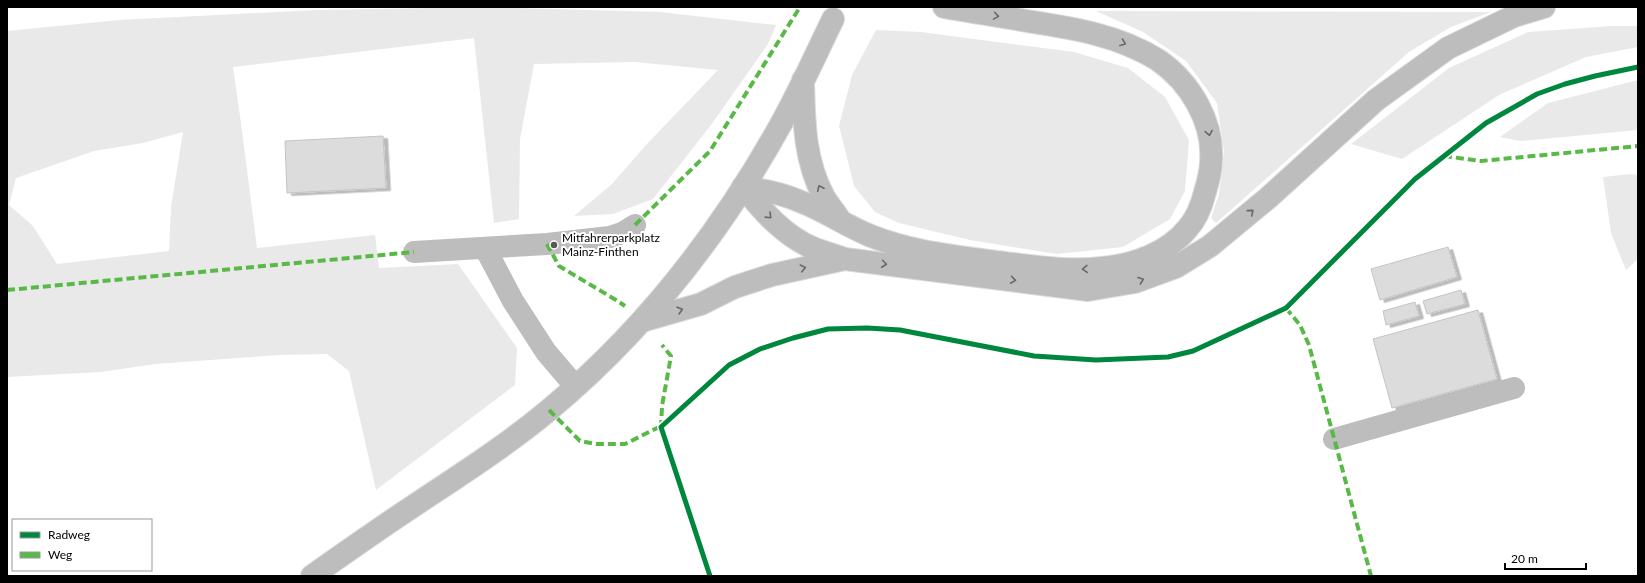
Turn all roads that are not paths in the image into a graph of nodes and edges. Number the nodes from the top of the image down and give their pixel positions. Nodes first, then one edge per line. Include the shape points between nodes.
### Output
1 (944, 7) edge
2 (1544, 7) edge
3 (833, 19) dead end
4 (803, 80) junction
5 (743, 187) junction
6 (840, 221) junction
7 (635, 225) dead end
8 (485, 248) junction
9 (414, 252) dead end
10 (845, 259) junction
11 (642, 321) junction
12 (575, 386) junction
13 (1514, 388) dead end
14 (1334, 439) dead end
15 (312, 576) edge

1 -> 6 main road via 1093,34 1139,49 1165,66 1187,88 1206,120 1211,162 1197,214 1188,228 1162,250 1144,259 1102,268 1073,270 918,251 870,236
10 -> 2 main road via 1088,290 1135,282 1176,267 1210,246 1268,198 1376,100 1448,48 1514,16
3 - 4 main road
4 - 5 main road via 782,123
6 -> 4 main road via 824,197 809,160 804,124
5 - 6 main road via 779,193
5 -> 10 main road via 786,232 811,247
5 - 11 main road via 713,232
7 - 8 main road via 610,237
8 - 9 main road
8 - 12 main road via 513,301 546,352
11 -> 10 main road via 700,304 735,287 772,275
11 - 12 main road
12 - 15 main road via 549,410 499,448
13 - 14 main road

